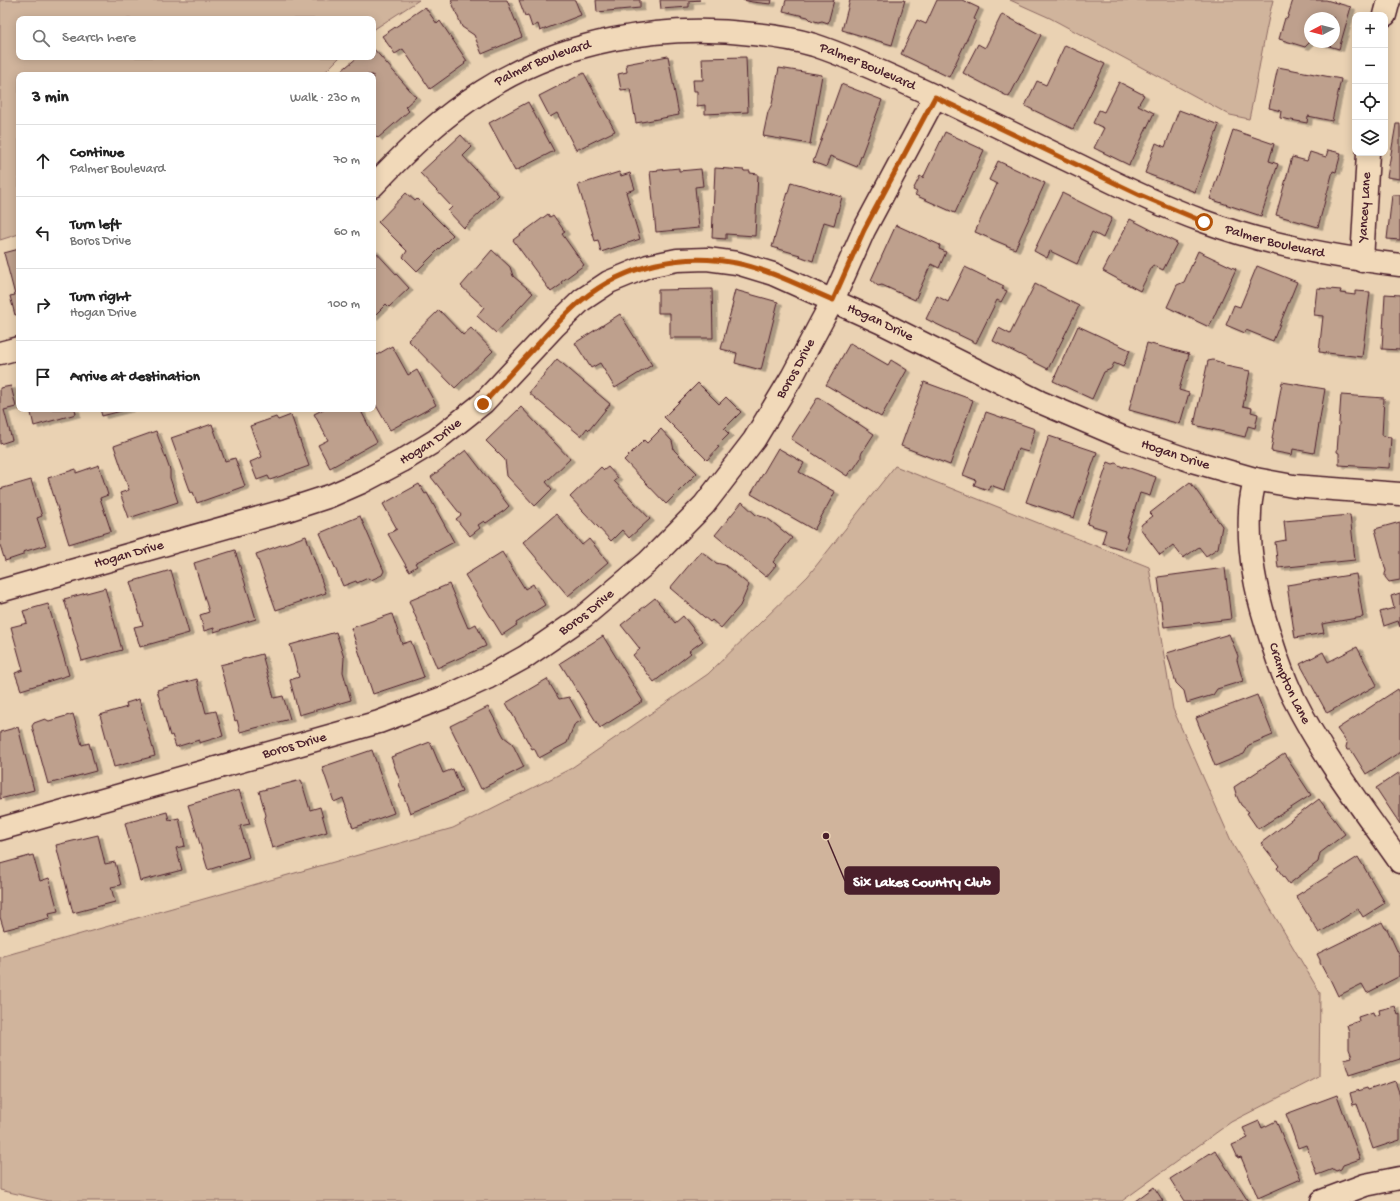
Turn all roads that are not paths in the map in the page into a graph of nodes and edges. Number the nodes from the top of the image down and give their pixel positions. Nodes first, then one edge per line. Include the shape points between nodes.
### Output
1 (1389, 0) edge
2 (1386, 12) edge
3 (935, 97) junction
4 (1368, 156) edge
5 (376, 183) edge
6 (1362, 261) junction
7 (1400, 265) edge
8 (833, 300) junction
9 (16, 349) edge
10 (0, 353) edge
11 (1255, 479) junction
12 (1400, 494) edge
13 (0, 591) edge
14 (0, 829) edge
15 (1400, 862) edge
16 (1400, 1178) edge
17 (1322, 1201) edge

1 - 2 street
3 - 5 street, Palmer Boulevard via 888,74 816,45 788,38 722,30 633,36 591,44 554,57 486,89 433,127
3 - 6 street, Palmer Boulevard via 1140,195 1204,222 1273,244
3 - 8 street, Boros Drive via 864,230
4 - 6 street, Yancey Lane
6 - 7 street, Palmer Boulevard
8 - 11 street, Hogan Drive via 1040,402 1115,434 1192,461
8 - 13 street, Hogan Drive via 773,274 737,263 706,259 677,260 648,266 608,282 582,300 483,404 435,441 402,462 330,496 287,510
8 - 14 street, Boros Drive via 792,377 754,440 704,506 648,562 583,617 525,657 448,696 379,722
9 - 10 street
11 - 12 street, Hogan Drive via 1292,486
11 - 15 street, Crampton Lane via 1250,512 1250,542 1260,602 1279,666 1296,704 1323,751
16 - 17 street via 1365,1185

